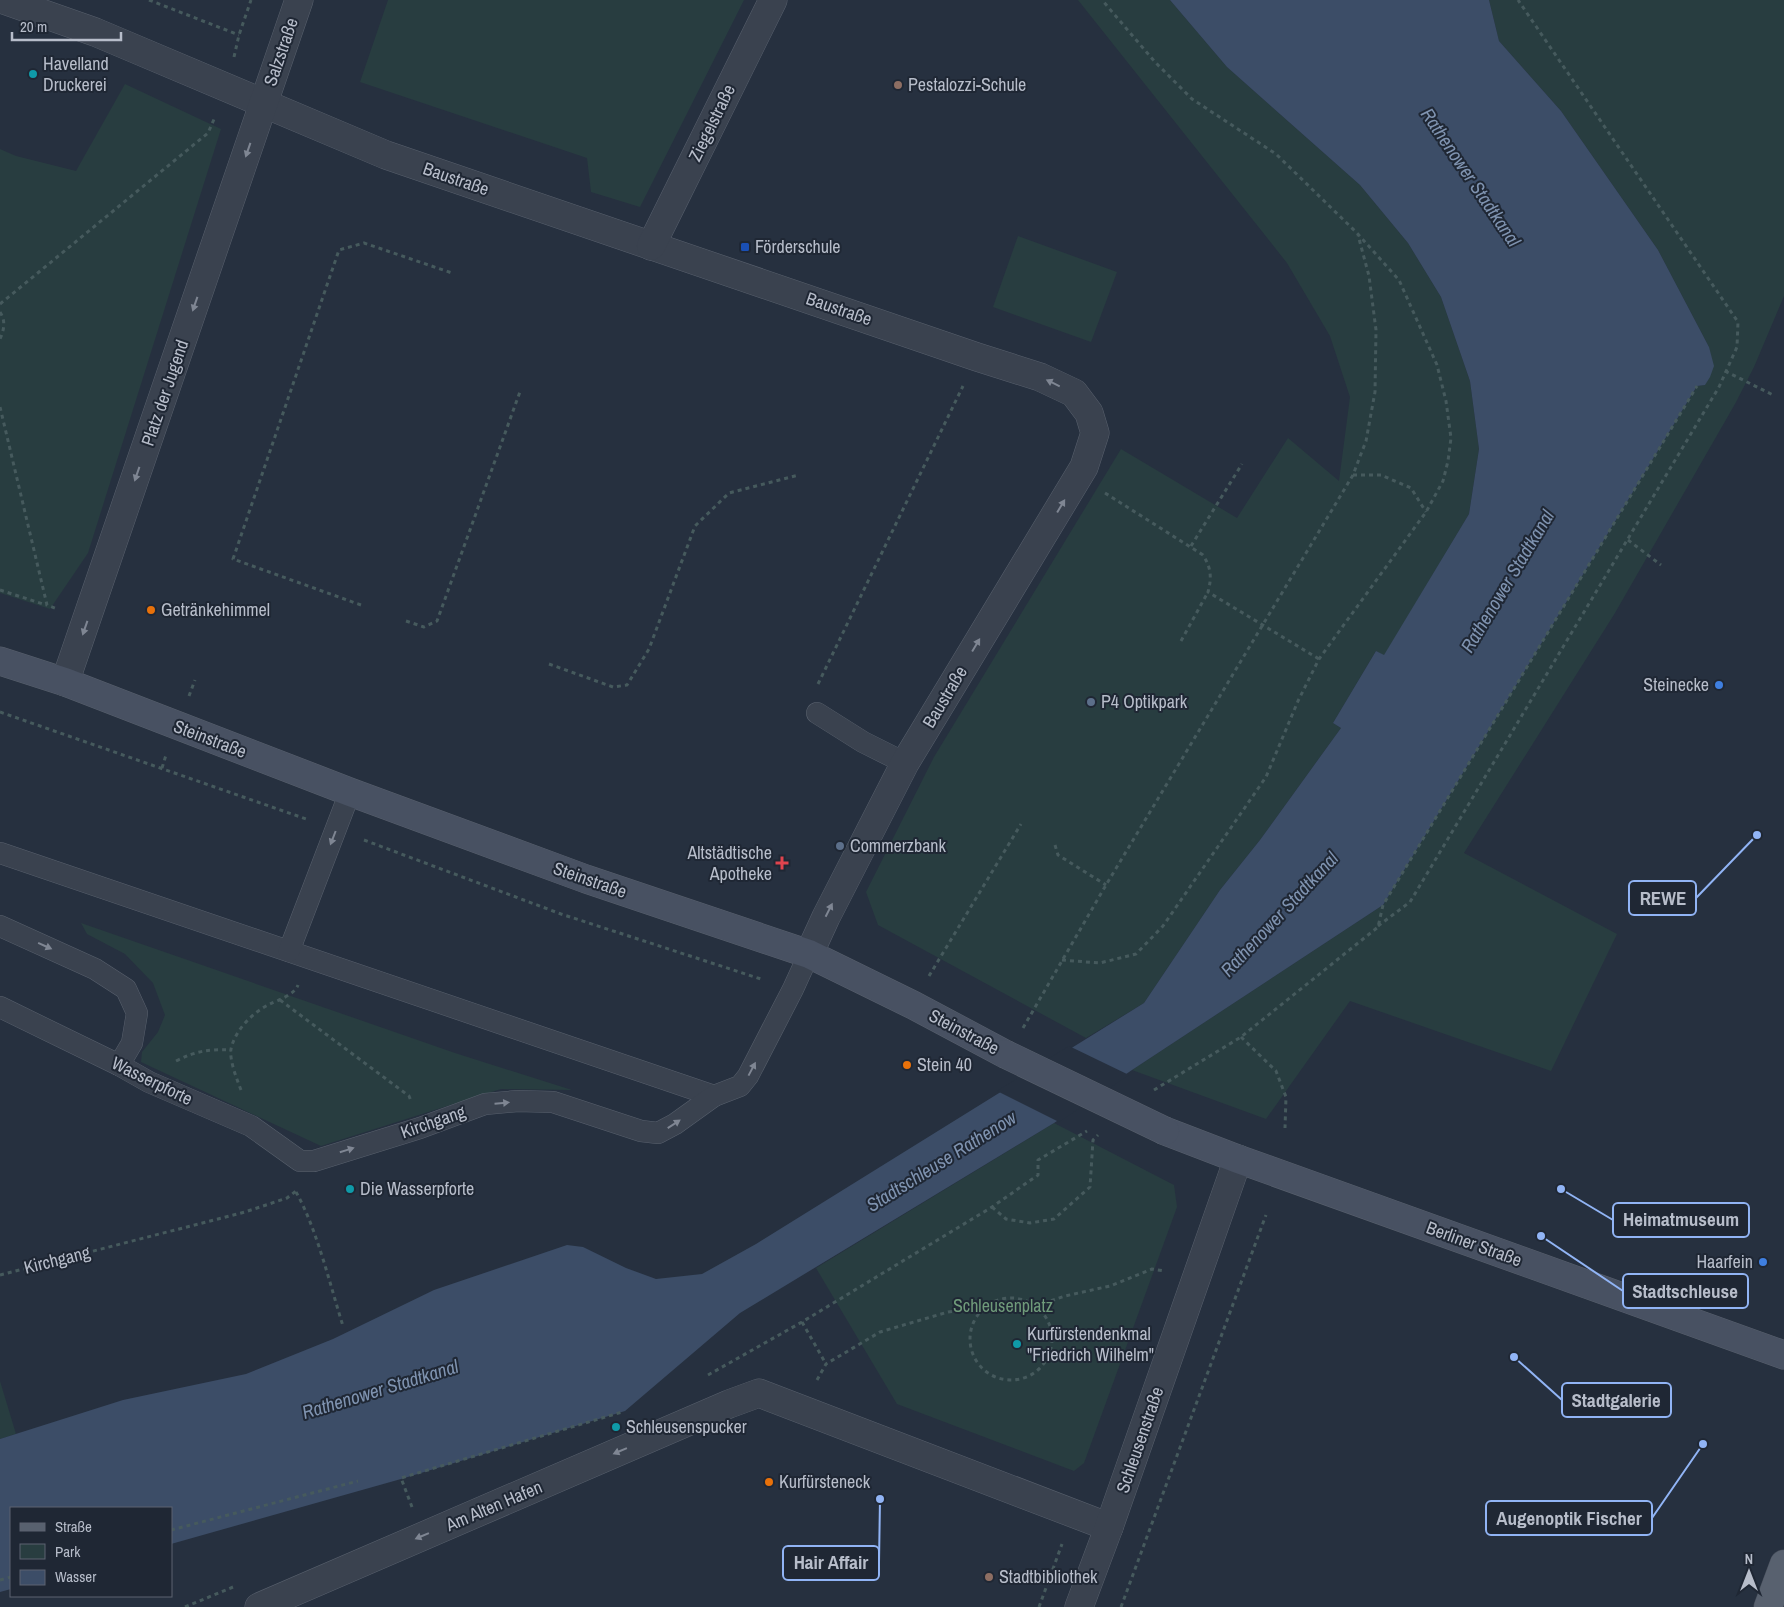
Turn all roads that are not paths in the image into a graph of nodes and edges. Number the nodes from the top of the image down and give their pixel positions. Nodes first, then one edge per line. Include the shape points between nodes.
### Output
1 (4, 0) edge
2 (299, 0) edge
3 (773, 0) edge
4 (263, 104) junction
5 (651, 246) junction
6 (0, 661) edge
7 (65, 682) junction
8 (817, 713) road end
9 (905, 763) junction
10 (350, 792) junction
11 (0, 853) edge
12 (0, 926) edge
13 (289, 951) junction
14 (809, 954) junction
15 (0, 1007) edge
16 (119, 1065) junction
17 (714, 1096) junction
18 (1165, 1131) joint
19 (1238, 1159) junction
20 (300, 1161) joint
21 (1784, 1355) edge
22 (1109, 1527) junction
23 (1784, 1564) edge
24 (259, 1607) edge
25 (1078, 1607) edge
26 (1768, 1607) edge

1 - 4 street, Baustraße via 95,32
2 - 4 street, Salzstraße
3 - 5 street, Ziegelstraße
4 - 5 street, Baustraße via 386,155
4 -> 7 street, Platz der Jugend
9 -> 5 street, Baustraße via 1084,467 1094,433 1089,413 1074,393 1040,377
6 - 7 main road, Steinstraße
7 - 10 main road, Steinstraße
8 - 9 lane
14 -> 9 street, Baustraße
10 -> 13 lane
10 - 14 main road, Steinstraße via 586,879
11 - 13 lane
12 -> 16 lane via 95,969 126,989 137,1013 132,1043
13 - 17 lane
17 -> 14 lane, Kirchgang via 740,1086 748,1076
14 - 18 main road, Steinstraße, bridge
15 - 16 lane, Wasserpforte
16 - 20 lane, Wasserpforte via 149,1082 251,1126
20 -> 17 lane, Kirchgang via 314,1161 485,1104 518,1101 554,1102 641,1131 658,1133
18 - 19 main road, Berliner Straße
19 - 21 main road, Berliner Straße
19 - 22 street, Schleusenstraße
22 -> 24 street, Am Alten Hafen via 759,1394 729,1404
22 - 25 street, Schleusenstraße
23 - 26 main road

